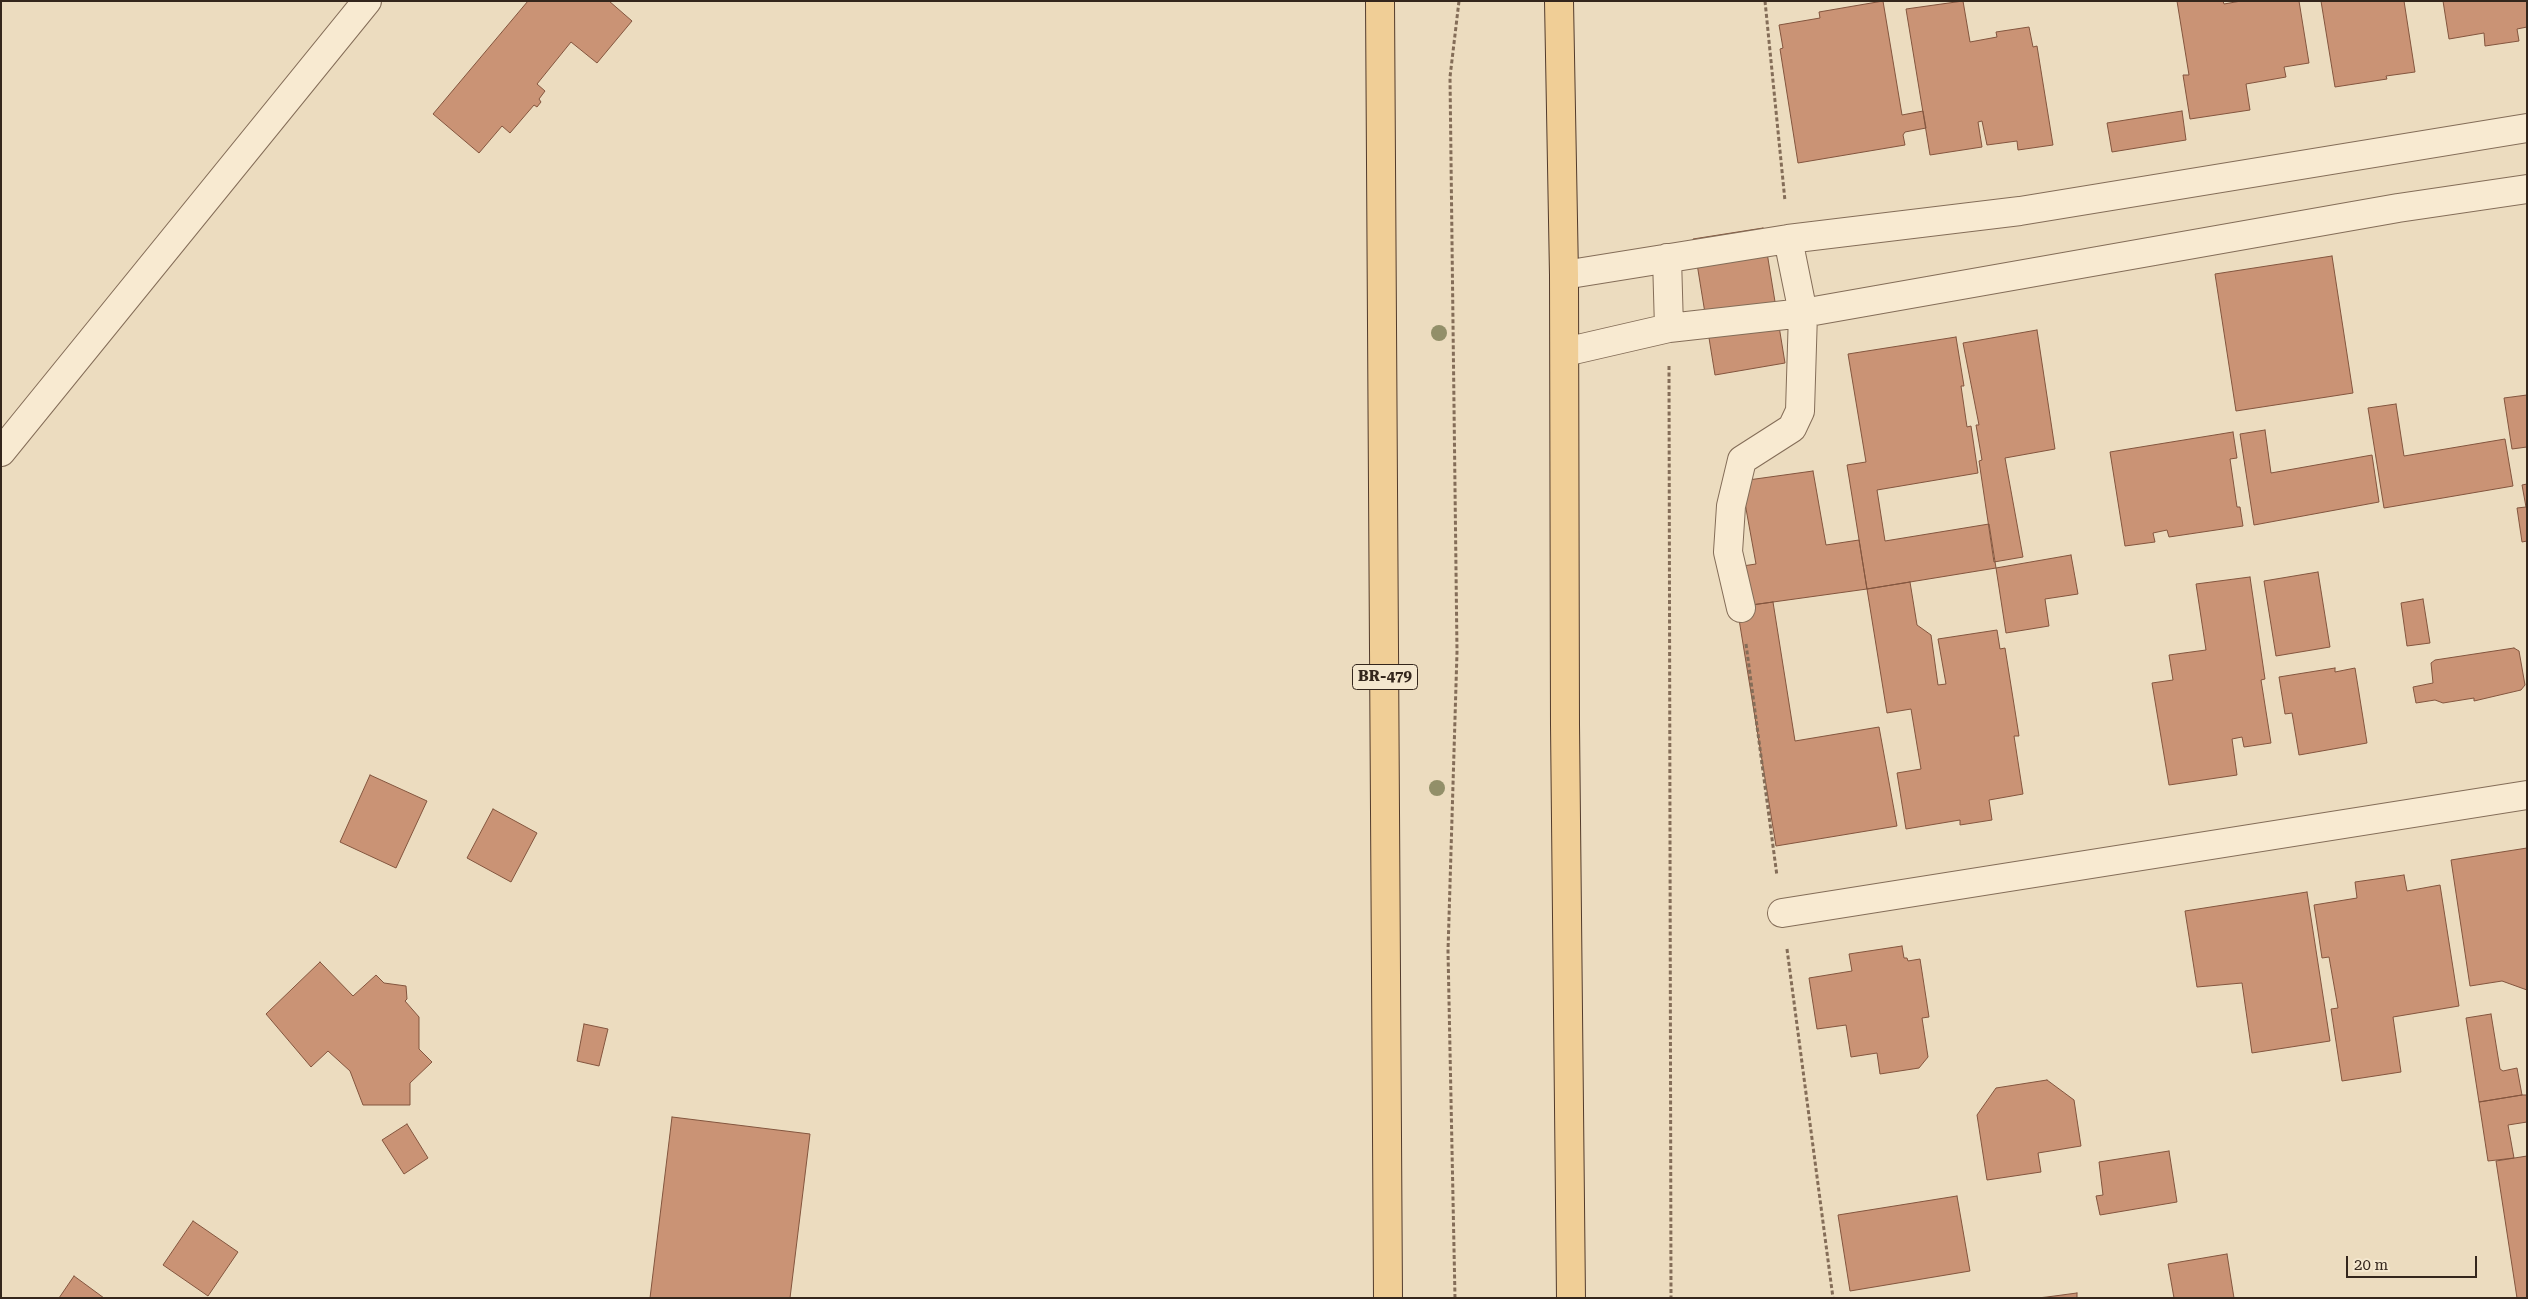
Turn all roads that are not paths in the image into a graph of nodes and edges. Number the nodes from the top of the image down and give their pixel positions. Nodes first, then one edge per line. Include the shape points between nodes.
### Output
1 (367, 1) edge
2 (1380, 1) edge
3 (1559, 1) edge
4 (2527, 128) edge
5 (2527, 189) edge
6 (1788, 239) junction
7 (1667, 258) junction
8 (1564, 275) junction
9 (1803, 313) junction
10 (1668, 328) junction
11 (1565, 352) junction
12 (1, 452) edge
13 (1741, 608) road end
14 (2527, 794) edge
15 (1782, 912) road end
16 (1388, 1298) edge
17 (1571, 1298) edge

1 - 12 street
2 - 16 main road, BR-479
3 - 8 main road
4 - 6 street via 2020,210
5 - 9 street via 2398,208
6 - 7 street
6 - 9 street
7 - 8 street
7 - 10 street
8 - 11 main road
9 - 10 street
9 - 13 street via 1800,411 1792,428 1742,460 1731,506 1728,552
10 - 11 street
11 - 17 main road
14 - 15 street

